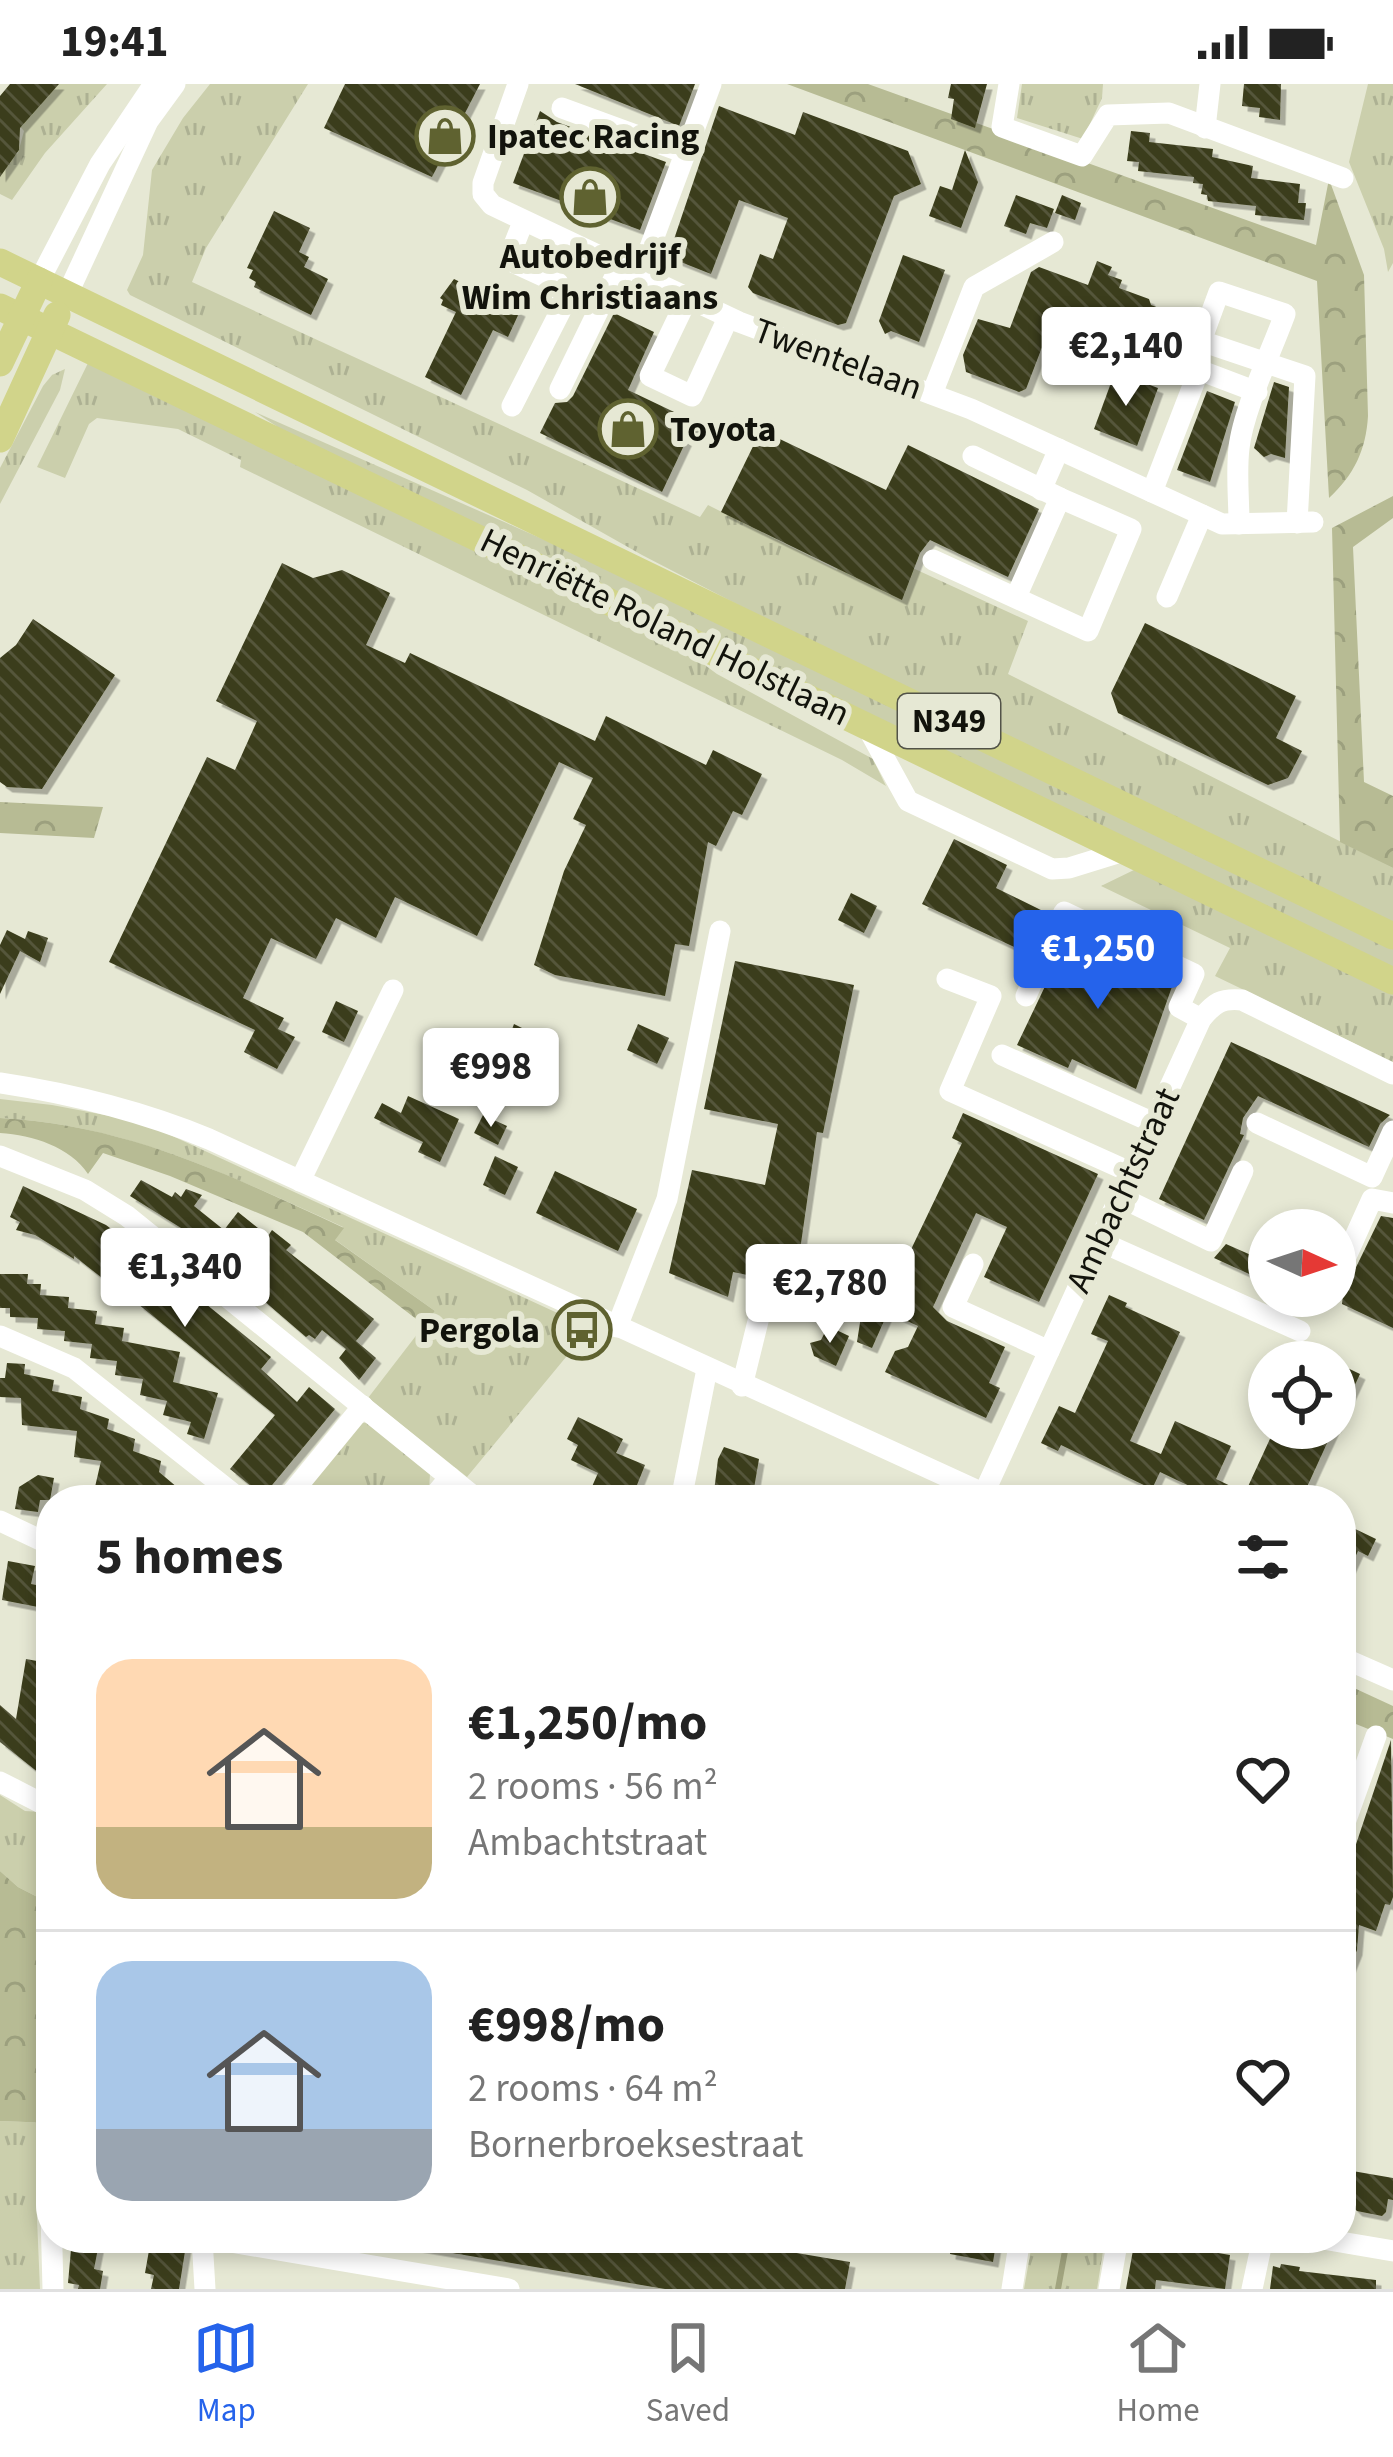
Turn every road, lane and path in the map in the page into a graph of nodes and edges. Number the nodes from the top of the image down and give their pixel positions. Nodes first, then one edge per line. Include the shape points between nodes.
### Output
1 (154, 84) edge
2 (176, 84) edge
3 (518, 84) edge
4 (710, 84) edge
5 (1009, 84) edge
6 (1210, 84) edge
7 (562, 108) dead end
8 (1205, 128) junction
9 (685, 154) junction
10 (1343, 178) dead end
11 (523, 221) junction
12 (1054, 242) dead end
13 (0, 262) edge
14 (629, 272) junction
15 (40, 281) junction
16 (67, 295) junction
17 (687, 299) junction
18 (11, 312) edge
19 (728, 317) junction
20 (50, 330) junction
21 (0, 363) edge
22 (560, 388) dead end
23 (1257, 392) junction
24 (932, 394) junction
25 (512, 406) dead end
26 (0, 439) edge
27 (1059, 449) junction
28 (973, 456) dead end
29 (1152, 492) junction
30 (1051, 494) junction
31 (1202, 515) junction
32 (1239, 524) junction
33 (933, 560) dead end
34 (1016, 597) junction
35 (1167, 597) dead end
36 (865, 724) junction
37 (1124, 851) junction
38 (720, 931) dead end
39 (1393, 936) edge
40 (947, 979) dead end
41 (1393, 981) edge
42 (393, 990) dead end
43 (1026, 996) dead end
44 (1201, 1019) junction
45 (1002, 1055) dead end
46 (1393, 1074) edge
47 (0, 1083) edge
48 (1154, 1123) junction
49 (1257, 1123) dead end
50 (1393, 1131) edge
51 (0, 1156) edge
52 (1244, 1171) dead end
53 (1130, 1172) junction
54 (300, 1181) junction
55 (1120, 1197) junction
56 (1393, 1203) edge
57 (1356, 1234) edge
58 (1099, 1241) junction
59 (974, 1264) dead end
60 (765, 1293) dead end
61 (617, 1328) junction
62 (1300, 1331) dead end
63 (0, 1336) edge
64 (1049, 1352) junction
65 (707, 1369) junction
66 (742, 1386) junction
67 (363, 1406) junction
68 (450, 1477) junction
69 (222, 1485) edge
70 (298, 1485) edge
71 (443, 1485) edge
72 (460, 1485) edge
73 (685, 1485) edge
74 (964, 1485) edge
75 (996, 1485) edge
76 (0, 1521) edge
77 (36, 1538) edge
78 (1356, 1664) edge
79 (1393, 1681) edge
80 (1376, 1736) dead end
81 (0, 1782) edge
82 (1356, 1792) edge
83 (36, 1800) edge
84 (1356, 2245) edge
85 (1393, 2252) edge
86 (52, 2253) edge
87 (205, 2253) edge
88 (354, 2253) edge
89 (1018, 2253) edge
90 (1115, 2253) edge
91 (1260, 2253) edge
92 (53, 2289) edge
93 (205, 2289) edge
94 (505, 2289) edge
95 (1012, 2289) edge
96 (1109, 2289) edge
97 (1252, 2289) edge

1 - 15 street via 100,164
2 - 16 street via 148,121
3 - 11 street, Twentelaan via 483,194
4 - 9 street
5 - 8 street via 1002,127 1082,156 1100,122 1121,111 1169,113
6 - 8 street
7 - 9 street
8 - 10 street
9 - 14 street
11 - 14 street, Twentelaan
11 - 25 street via 508,260 558,283 563,304
12 - 24 street via 974,287
13 - 15 main road, Henriëtte Roland Holstlaan / N349
14 - 17 street, Twentelaan
14 - 22 street
15 - 16 main road, Henriëtte Roland Holstlaan / N349
15 - 18 main road
16 - 20 main road
16 - 39 main road, Henriëtte Roland Holstlaan / N349
17 - 19 street, Twentelaan
17 - 19 street via 650,376 692,396
18 - 20 main road, Henriëtte Roland Holstlaan / N349
18 - 21 main road
19 - 24 street, Twentelaan
20 - 26 main road
20 - 36 main road, Henriëtte Roland Holstlaan / N349
23 - 29 street via 1199,370
23 - 32 street via 1239,446
23 - 32 street, Twentelaan via 1266,366 1305,376 1305,522
24 - 27 street, Twentelaan
27 - 29 street, Twentelaan
27 - 30 street
28 - 30 street
29 - 31 street, Twentelaan
30 - 34 street
30 - 34 street via 1131,529 1088,631
31 - 32 street, Twentelaan
31 - 35 street
33 - 34 street
36 - 37 main road, Henriëtte Roland Holstlaan / N349
36 - 37 street via 908,801 1052,869
37 - 41 main road, Henriëtte Roland Holstlaan / N349
38 - 61 street via 667,1199
40 - 53 street via 991,996 950,1091
42 - 54 street
43 - 44 street via 1064,912 1195,974 1179,1007
44 - 46 street via 1213,1004 1242,1000
44 - 48 street, Ambachtstraat
45 - 48 street
47 - 54 street via 167,1122
48 - 53 street, Ambachtstraat
49 - 50 street via 1372,1178
51 - 67 street via 127,1216
52 - 55 street via 1211,1240
53 - 55 street, Ambachtstraat
54 - 61 street
55 - 58 street, Ambachtstraat
56 - 57 street via 1372,1198
58 - 62 street
58 - 64 street, Ambachtstraat
59 - 64 street via 953,1307
60 - 66 street
61 - 65 street
63 - 69 street via 74,1369
64 - 75 street, Ambachtstraat
65 - 66 street
65 - 73 street
66 - 74 street
67 - 68 street
67 - 70 street
68 - 71 street
68 - 72 street
76 - 77 street
78 - 79 street
80 - 82 street
81 - 83 street
84 - 85 street
86 - 92 street
87 - 93 street
88 - 94 street
89 - 95 street
90 - 96 street
91 - 97 street

